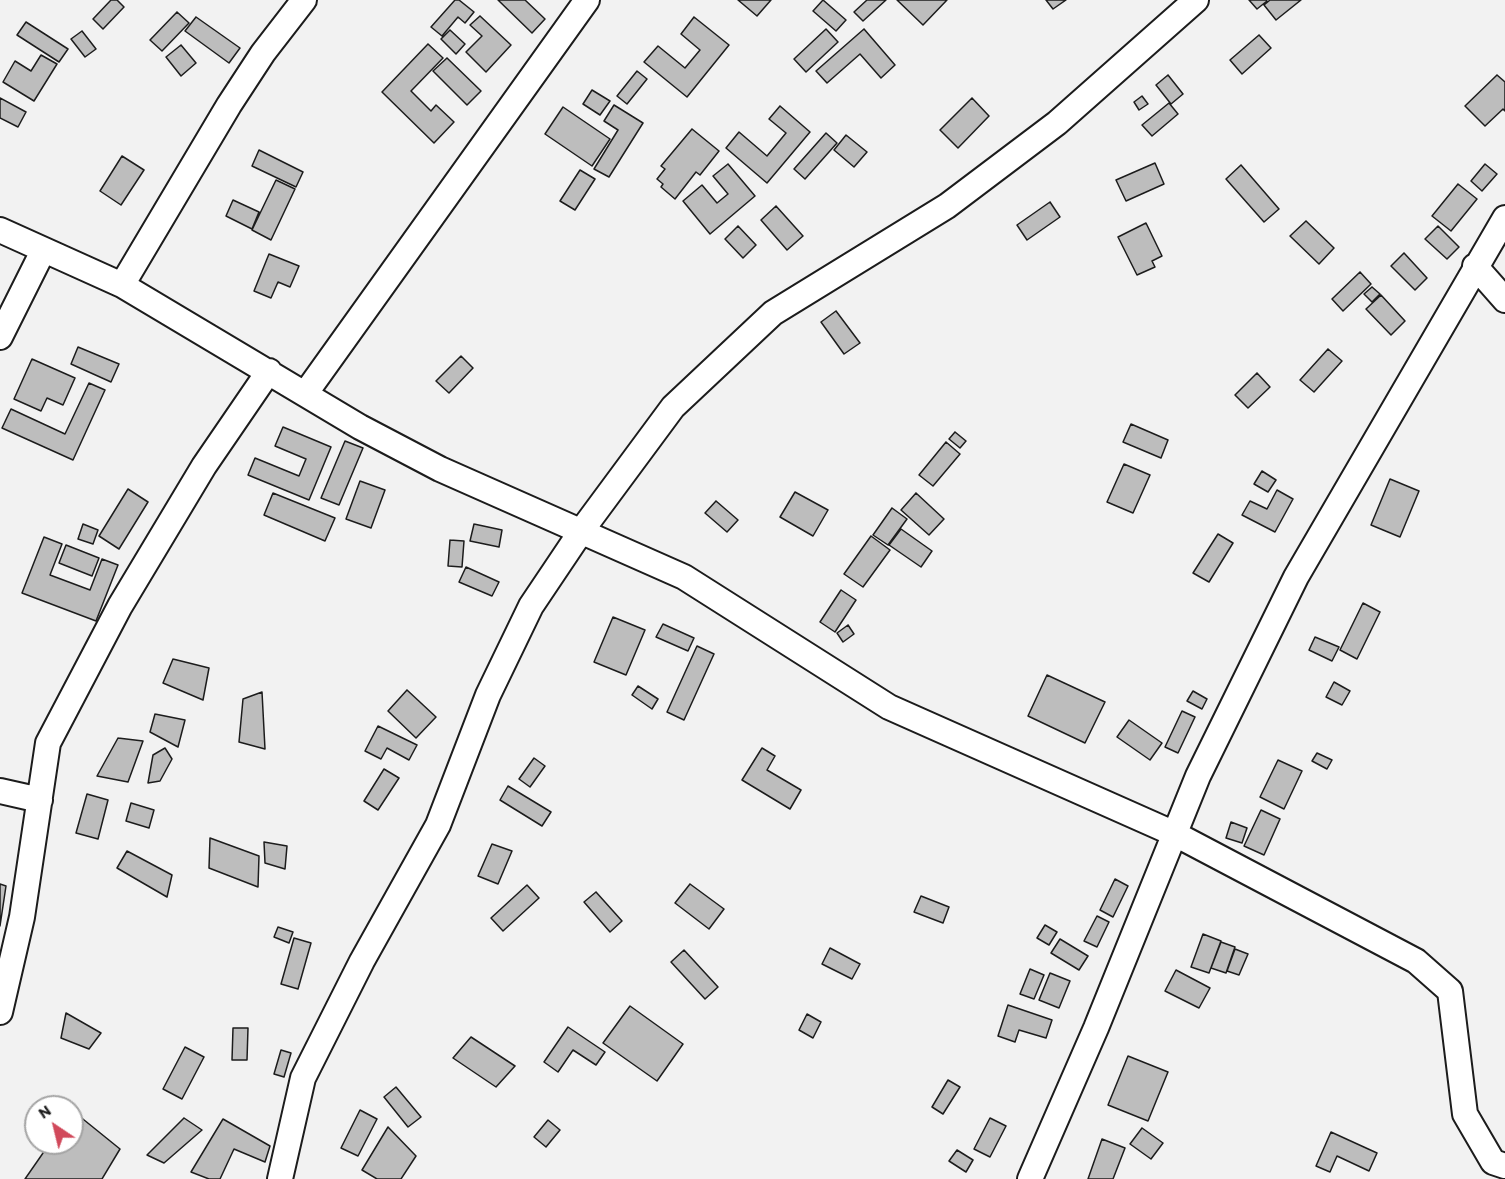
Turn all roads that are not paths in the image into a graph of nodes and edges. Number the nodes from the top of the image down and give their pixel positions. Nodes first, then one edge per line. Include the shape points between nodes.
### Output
1 (304, 0) edge
2 (587, 0) edge
3 (1196, 0) edge
4 (1505, 218) edge
5 (0, 230) edge
6 (43, 251) junction
7 (1474, 266) junction
8 (122, 285) junction
9 (1505, 300) edge
10 (0, 337) edge
11 (269, 371) junction
12 (305, 394) junction
13 (582, 530) junction
14 (0, 791) edge
15 (40, 800) junction
16 (1175, 834) junction
17 (0, 1012) edge
18 (1505, 1166) edge
19 (280, 1179) edge
20 (1030, 1179) edge

1 - 8 street via 229,105
2 - 12 street
3 - 13 street via 1057,123 947,206 773,313 674,407
4 - 7 street
5 - 6 street
6 - 8 street
6 - 10 street
7 - 9 street
7 - 16 street via 1296,577 1198,776
8 - 11 street
11 - 12 street
11 - 15 street via 204,466 120,606 48,743
12 - 13 street via 440,469
13 - 16 street via 684,577 889,707
13 - 19 street via 531,606 488,695 438,825 362,961 303,1078
14 - 15 street
15 - 17 street via 22,917
16 - 18 street via 1416,961 1450,991 1465,1114 1493,1162
16 - 20 street

